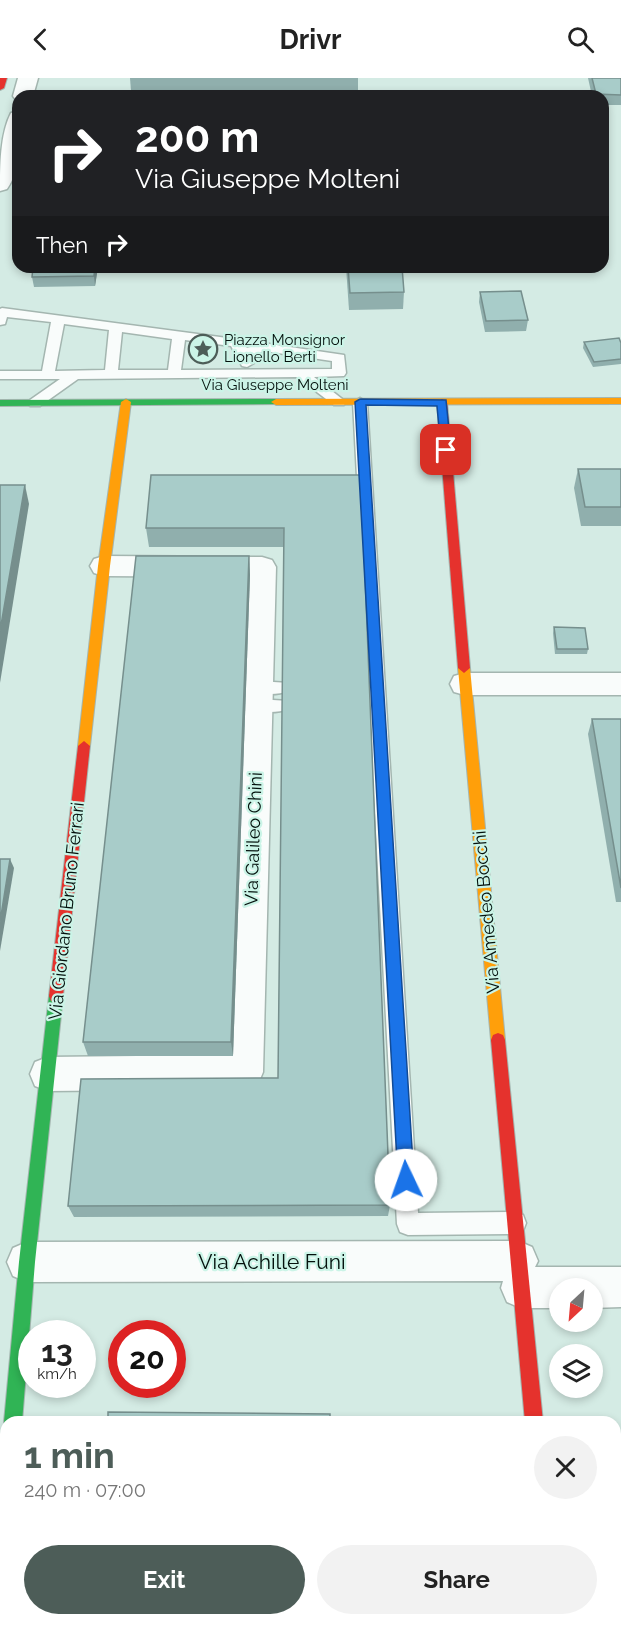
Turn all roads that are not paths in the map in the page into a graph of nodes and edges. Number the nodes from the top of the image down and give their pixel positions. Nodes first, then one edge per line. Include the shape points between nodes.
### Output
1 (3, 78) edge
2 (0, 88) edge
3 (12, 139) edge
4 (0, 184) edge
5 (58, 319) junction
6 (0, 321) edge
7 (116, 327) junction
8 (179, 335) junction
9 (303, 353) junction
10 (243, 354) junction
11 (250, 374) junction
12 (301, 374) junction
13 (0, 375) edge
14 (48, 375) junction
15 (74, 375) junction
16 (111, 375) junction
17 (174, 375) junction
18 (621, 401) edge
19 (126, 402) junction
20 (339, 402) junction
21 (360, 402) junction
22 (442, 402) junction
23 (0, 403) edge
24 (35, 403) junction
25 (104, 566) junction
26 (465, 684) junction
27 (621, 684) edge
28 (48, 1074) junction
29 (518, 1257) junction
30 (27, 1262) junction
31 (621, 1287) edge
32 (14, 1416) edge
33 (533, 1416) edge

1 - 2 street
3 - 4 street
5 - 6 lane via 2,312
5 - 7 lane
5 - 14 lane
7 - 8 lane
7 - 16 lane
8 - 10 lane via 235,343
8 - 17 lane
9 - 10 lane via 263,347
9 - 12 lane
9 - 12 lane via 339,358 339,374
10 - 11 lane
11 - 12 lane
11 - 17 lane
12 - 20 lane
13 - 14 lane
14 - 15 lane
15 - 16 lane
15 - 24 lane
16 - 17 lane
18 - 22 street, Via Giuseppe Molteni
19 - 20 street, Via Giuseppe Molteni
19 - 24 street, Via Giuseppe Molteni
19 - 25 street, Via Giordano Bruno Ferrari
20 - 21 street, Via Giuseppe Molteni
21 - 22 street, Via Giuseppe Molteni
21 - 29 lane via 359,484 408,1224
22 - 26 street, Via Amedeo Bocchi
23 - 24 street, Via Giuseppe Molteni
25 - 28 street, Via Giordano Bruno Ferrari
25 - 28 street, Via Galileo Chini via 262,567 270,696 245,1072
26 - 27 street
26 - 29 street, Via Amedeo Bocchi
28 - 30 street, Via Giordano Bruno Ferrari
29 - 30 street, Via Achille Funi
29 - 31 street, Via Achille Funi
29 - 33 street, Via Amedeo Bocchi
30 - 32 street, Via Giordano Bruno Ferrari

